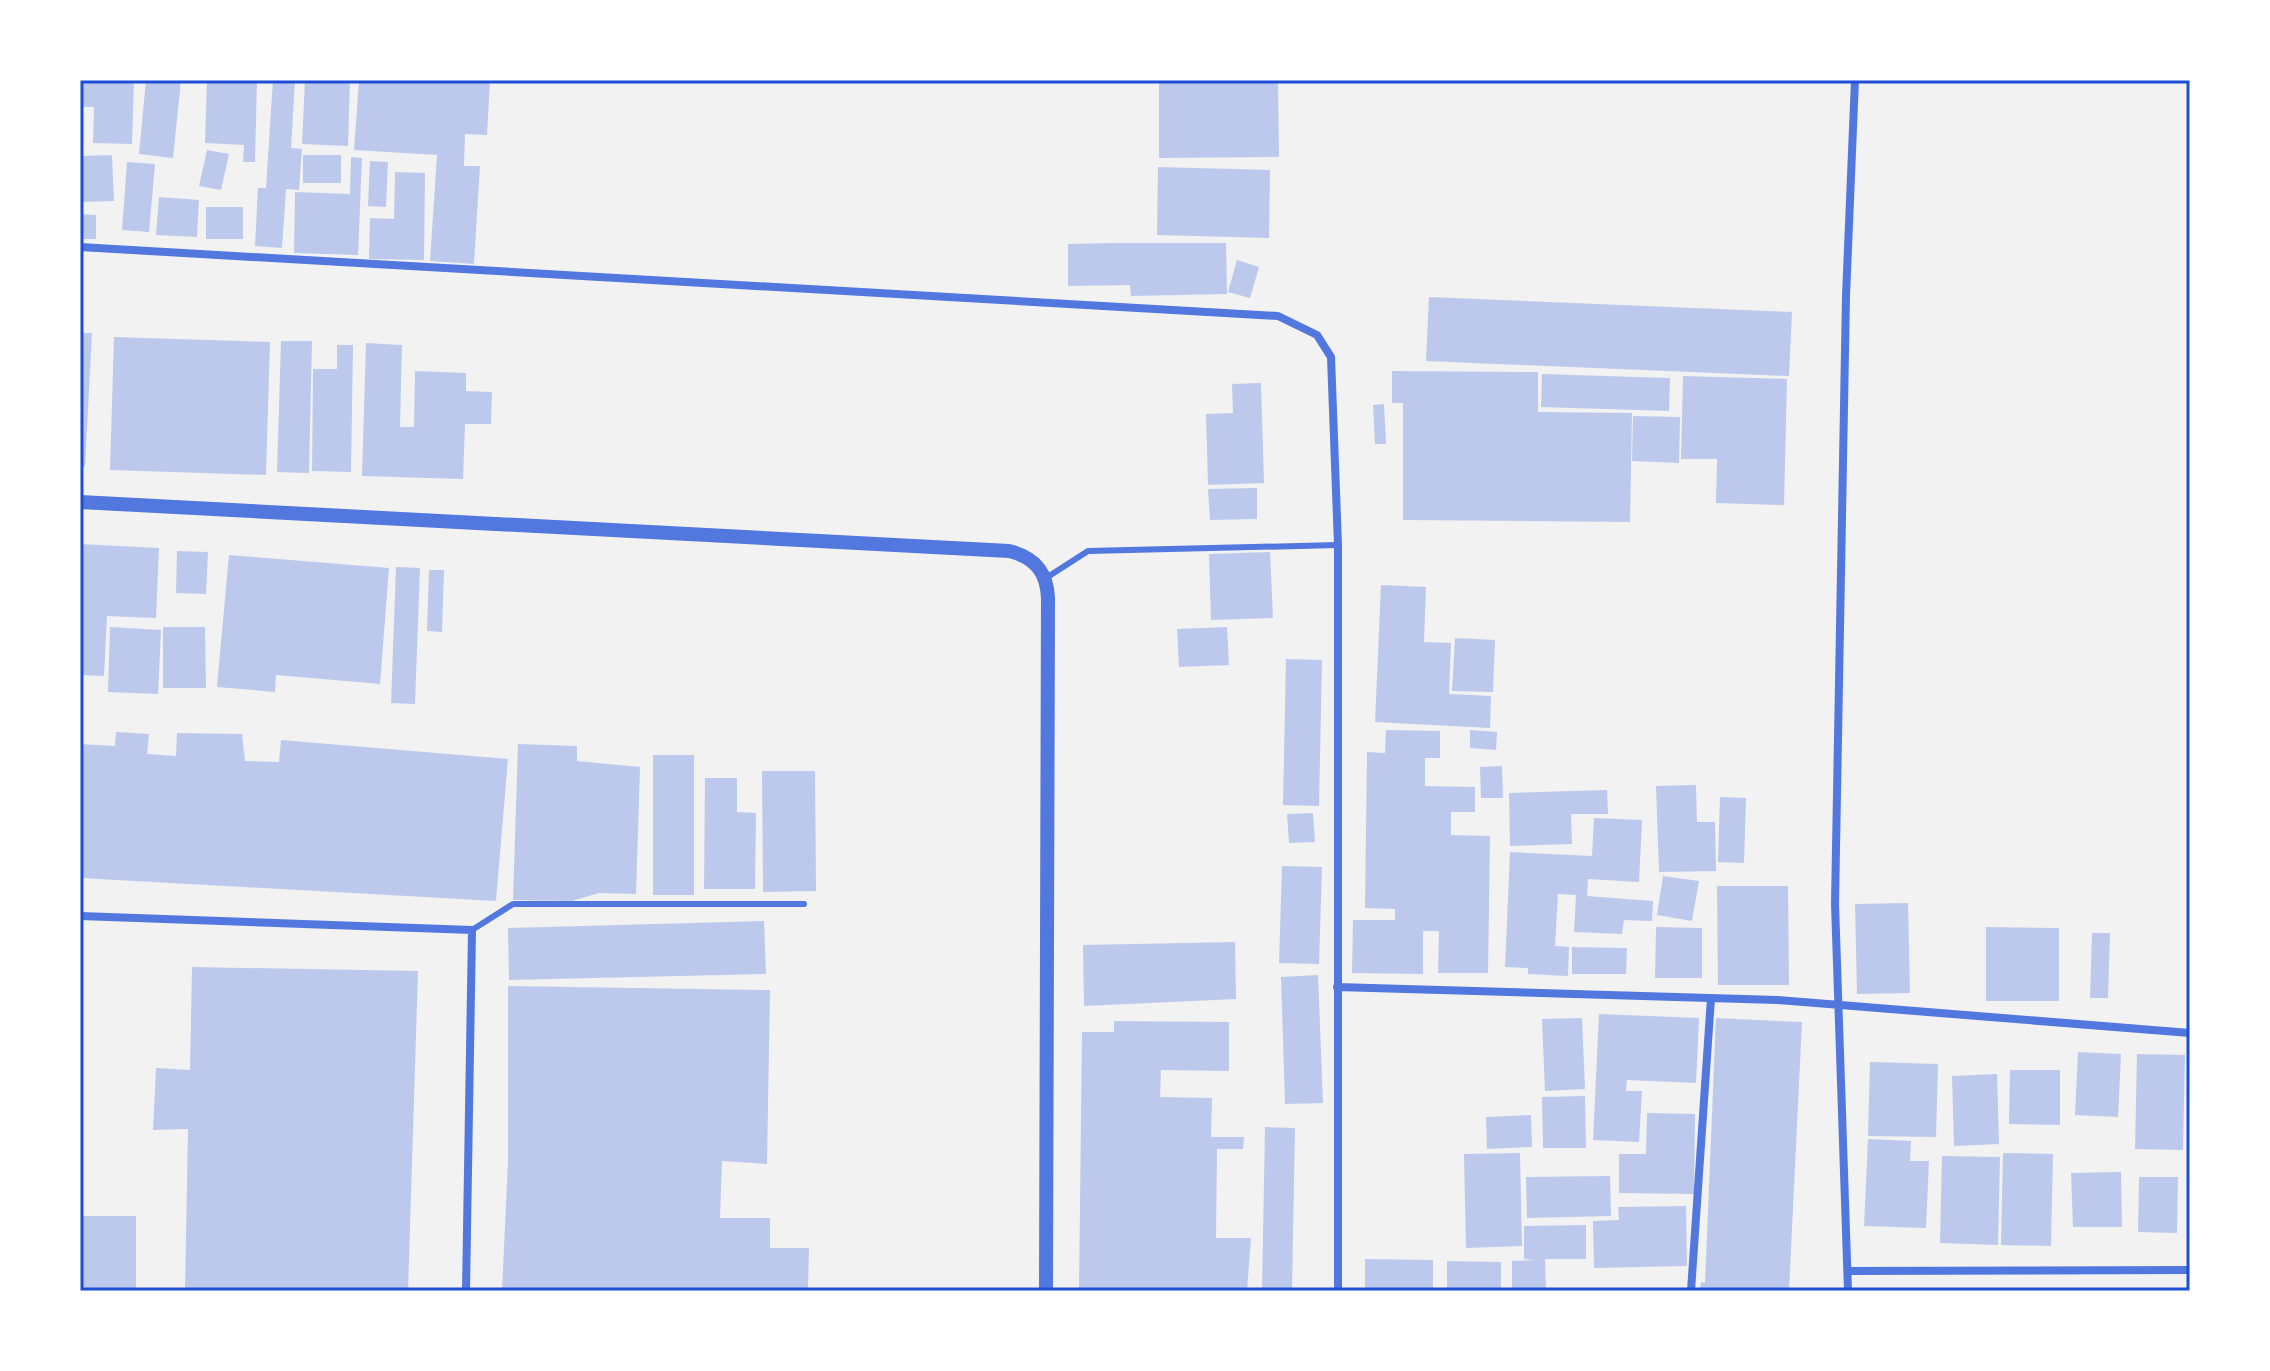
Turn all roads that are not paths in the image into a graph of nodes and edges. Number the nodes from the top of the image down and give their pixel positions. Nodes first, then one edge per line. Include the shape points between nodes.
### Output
1 (1855, 80) edge
2 (80, 247) edge
3 (80, 502) edge
4 (1338, 545) junction
5 (1046, 578) junction
6 (804, 904) dead end
7 (80, 916) edge
8 (472, 930) junction
9 (1337, 987) junction
10 (1711, 998) junction
11 (1839, 1004) junction
12 (2190, 1033) edge
13 (2190, 1270) edge
14 (1848, 1271) junction
15 (466, 1291) edge
16 (1046, 1291) edge
17 (1338, 1291) edge
18 (1691, 1291) edge
19 (1848, 1291) edge

1 - 11 street via 1835,904
2 - 4 street via 1286,317 1317,335 1331,357
3 - 5 street via 1009,551 1033,561
4 - 5 lane via 1088,551
4 - 9 street
5 - 16 street
6 - 8 lane via 513,904
7 - 8 street
8 - 15 street
9 - 10 street
9 - 17 street
10 - 11 street
10 - 18 street
11 - 12 street
11 - 14 street
13 - 14 street
14 - 19 street

